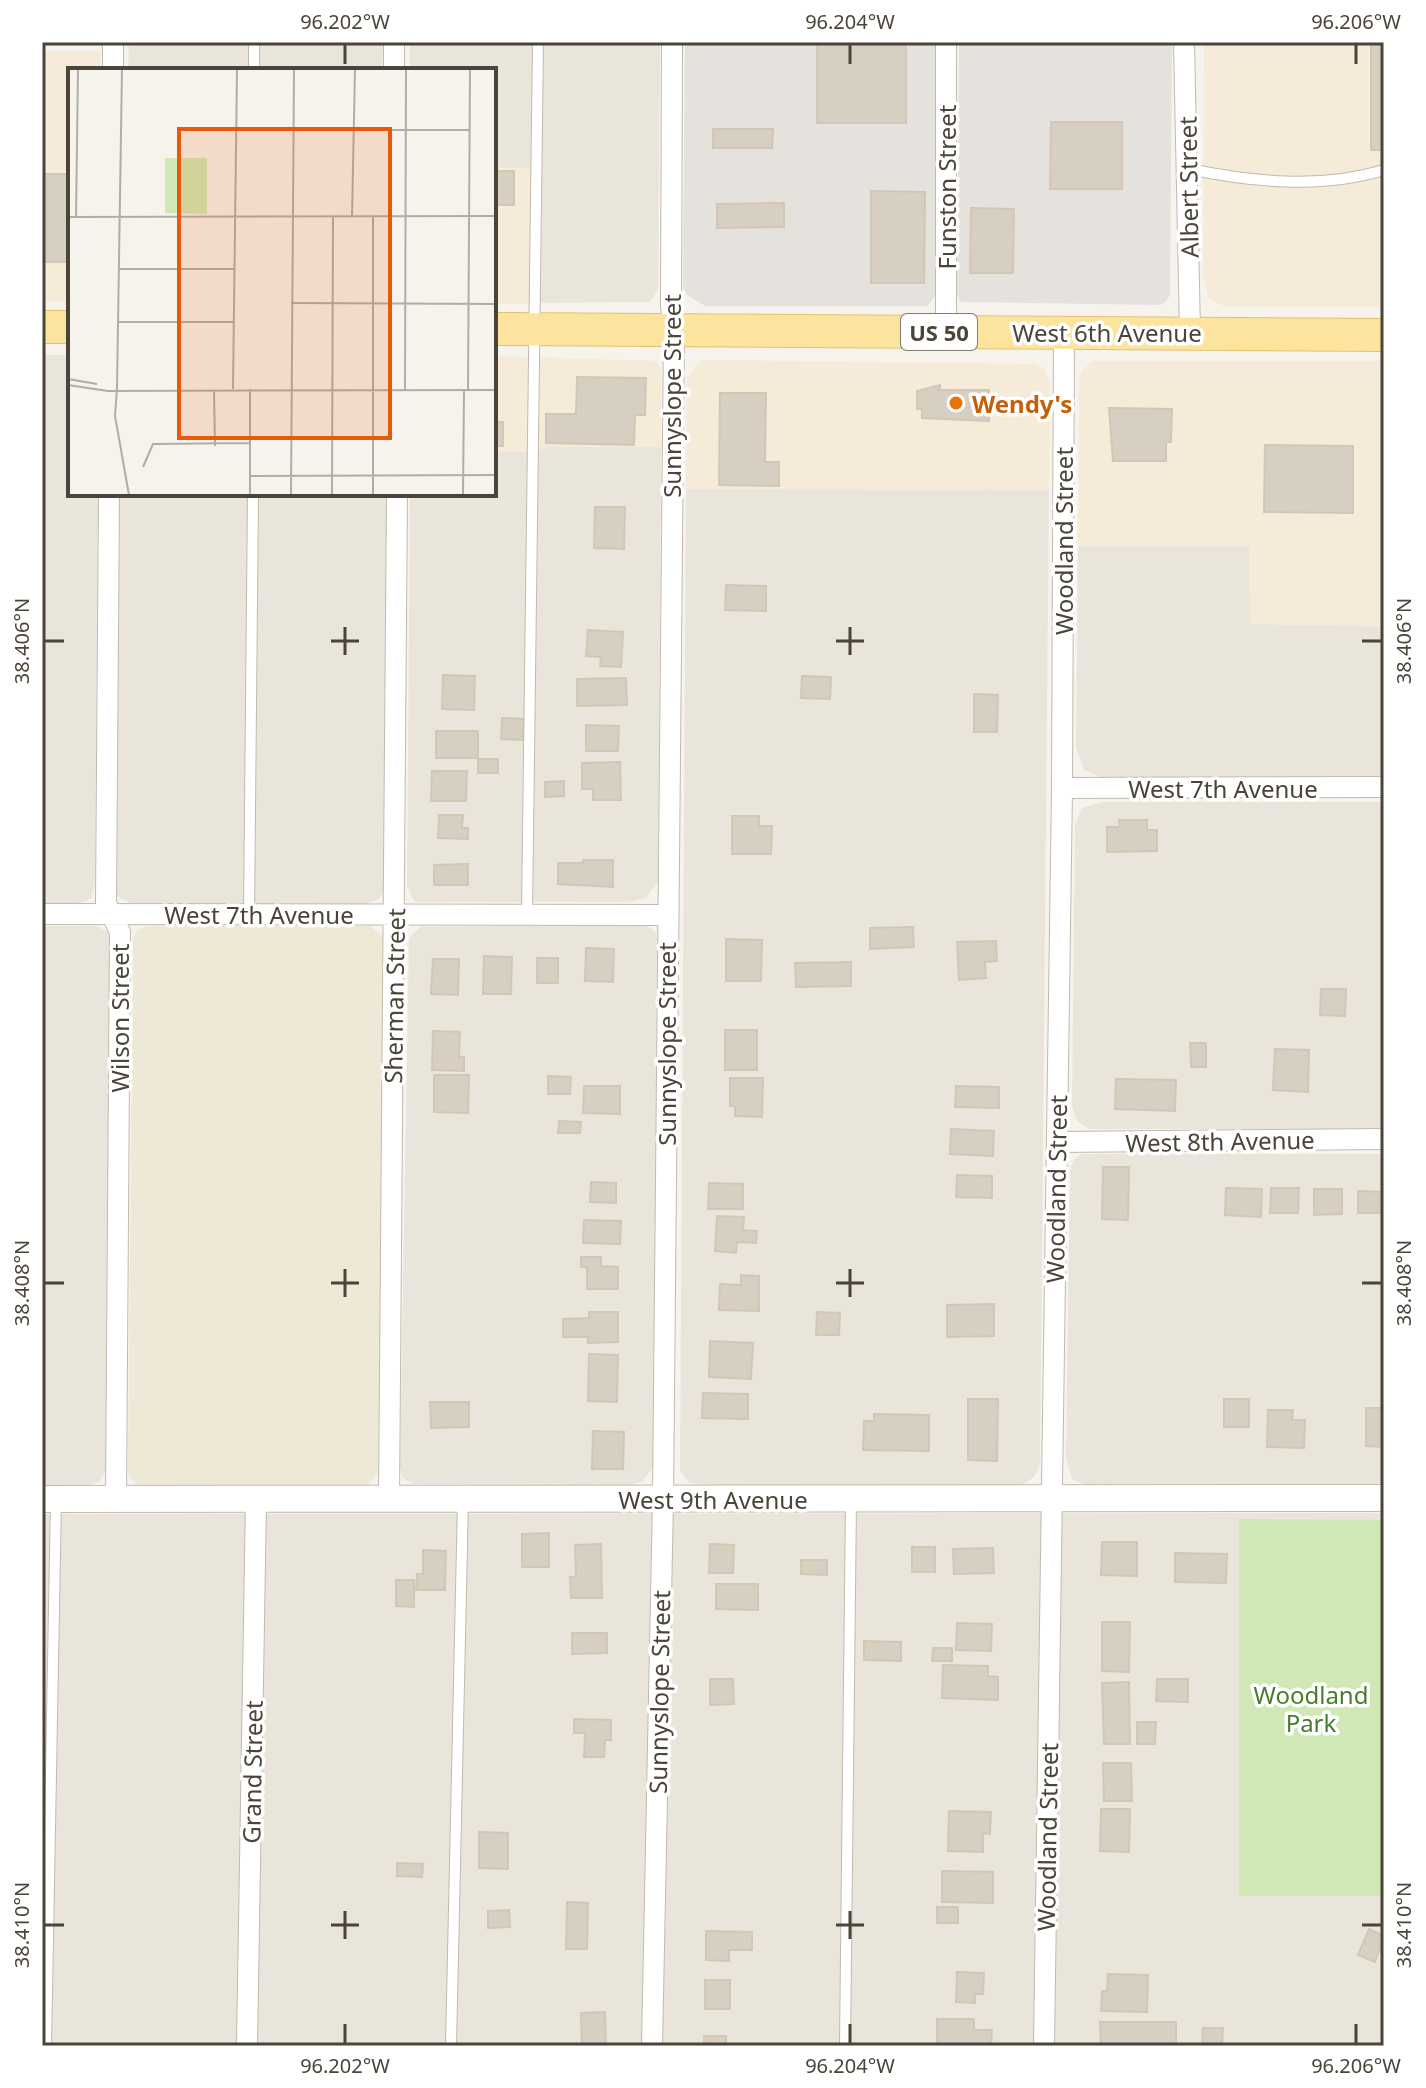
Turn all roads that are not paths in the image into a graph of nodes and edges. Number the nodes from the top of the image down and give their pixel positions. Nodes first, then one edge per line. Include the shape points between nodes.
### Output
1 (113, 42) edge
2 (254, 42) edge
3 (394, 42) edge
4 (538, 42) edge
5 (672, 42) edge
6 (946, 42) edge
7 (1184, 42) edge
8 (113, 68) edge
9 (254, 68) edge
10 (394, 68) edge
11 (1189, 169) junction
12 (1384, 170) edge
13 (42, 327) edge
14 (68, 327) edge
15 (496, 329) edge
16 (537, 329) junction
17 (674, 329) junction
18 (946, 332) junction
19 (1064, 332) junction
20 (1190, 333) junction
21 (1384, 335) edge
22 (109, 496) edge
23 (253, 496) edge
24 (397, 496) edge
25 (1384, 787) edge
26 (1062, 788) junction
27 (42, 914) edge
28 (249, 914) junction
29 (395, 914) junction
30 (527, 914) junction
31 (109, 915) junction
32 (667, 915) junction
33 (1384, 1139) edge
34 (1057, 1142) junction
35 (116, 1498) junction
36 (1384, 1498) edge
37 (49, 1499) edge
38 (256, 1499) junction
39 (389, 1499) junction
40 (463, 1499) junction
41 (663, 1499) junction
42 (1053, 1499) junction
43 (851, 1500) junction
44 (46, 2046) edge
45 (247, 2046) edge
46 (451, 2046) edge
47 (652, 2046) edge
48 (845, 2046) edge
49 (1044, 2046) edge

1 - 8 street
2 - 9 lane
3 - 10 street
4 - 16 lane
5 - 17 street, Sunnyslope Street
6 - 18 street, Funston Street
7 - 11 street, Albert Street
11 - 12 lane via 1242,180 1350,180
11 - 20 street, Albert Street
13 - 14 main road
15 - 16 main road, West 6th Avenue / US 50
16 - 17 main road, West 6th Avenue / US 50
16 - 30 lane
17 - 18 main road, West 6th Avenue / US 50
17 - 32 street, Sunnyslope Street
18 - 19 main road, West 6th Avenue / US 50
19 - 20 main road, West 6th Avenue / US 50
19 - 26 street, Woodland Street
20 - 21 main road, West 6th Avenue / US 50
22 - 31 street, Wilson Street
23 - 28 lane
24 - 29 street, Sherman Street
25 - 26 street, West 7th Avenue
26 - 34 street, Woodland Street
27 - 31 street, West 7th Avenue
28 - 29 street, West 7th Avenue
28 - 31 street, West 7th Avenue
29 - 30 street, West 7th Avenue
29 - 39 street, Sherman Street
30 - 32 street, West 7th Avenue
31 - 35 street, Wilson Street via 120,932
32 - 41 street, Sunnyslope Street
33 - 34 street, West 8th Avenue
34 - 42 street, Woodland Street
35 - 37 street, West 9th Avenue
35 - 38 street, West 9th Avenue
36 - 42 street, West 9th Avenue
37 - 44 lane
38 - 39 street, West 9th Avenue
38 - 45 street, Grand Street
39 - 40 street, West 9th Avenue
40 - 41 street, West 9th Avenue
40 - 46 lane
41 - 43 street, West 9th Avenue
41 - 47 street, Sunnyslope Street
42 - 43 street, West 9th Avenue
42 - 49 street, Woodland Street
43 - 48 lane

